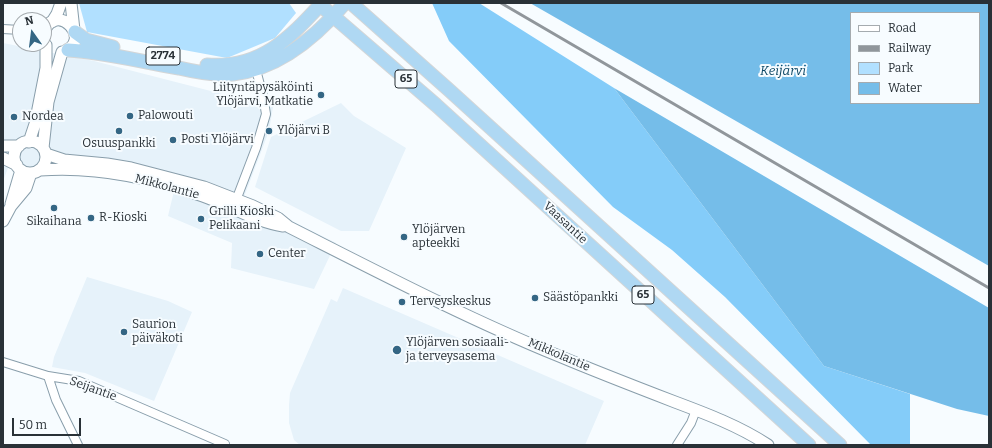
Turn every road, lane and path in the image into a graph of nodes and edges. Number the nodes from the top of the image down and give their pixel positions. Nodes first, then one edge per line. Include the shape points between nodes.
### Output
1 (61, 3) edge
2 (71, 3) edge
3 (345, 3) edge
4 (351, 3) edge
5 (320, 4) edge
6 (334, 16) junction
7 (52, 23) edge
8 (52, 26) edge
9 (75, 31) junction
10 (52, 49) edge
11 (65, 51) junction
12 (46, 52) edge
13 (254, 64) junction
14 (24, 144) junction
15 (3, 146) edge
16 (44, 151) junction
17 (3, 158) edge
18 (27, 169) junction
19 (234, 204) junction
20 (3, 221) edge
21 (3, 362) edge
22 (48, 376) junction
23 (696, 410) junction
24 (225, 444) dead end
25 (78, 445) edge
26 (677, 445) edge
27 (768, 445) edge
28 (809, 445) edge
29 (840, 445) edge

1 - 7 main road
2 - 9 main road
3 - 6 highway, 2774
4 - 29 highway, Vaasantie / 65
5 - 6 highway, Vaasantie / 65
5 - 13 highway, 2774 via 289,38
6 - 13 highway, 2774 via 296,49 267,66
6 - 28 highway, Vaasantie / 65 via 436,105
8 - 9 main road via 57,20 63,21
9 - 11 main road via 74,42
9 - 13 highway, 2774 via 86,40 100,44 208,65
10 - 11 main road via 53,51
11 - 13 highway, 2774 via 120,56 215,74 233,74
11 - 16 main road via 48,102
12 - 14 main road via 46,68 34,124
13 - 19 street via 266,114
14 - 15 main road
14 - 16 main road via 37,143
14 - 18 main road via 15,155
16 - 18 main road via 44,165
16 - 19 main road, Mikkolantie via 64,160 132,168 204,188
17 - 18 main road
18 - 19 main road, Mikkolantie via 63,168 129,177
18 - 20 main road
19 - 23 main road, Mikkolantie via 278,225 289,227 377,273 558,356
21 - 22 street, Seijantie
22 - 24 street, Seijantie via 79,382
22 - 25 street via 56,400
23 - 26 street
23 - 27 main road, Mikkolantie via 749,433

